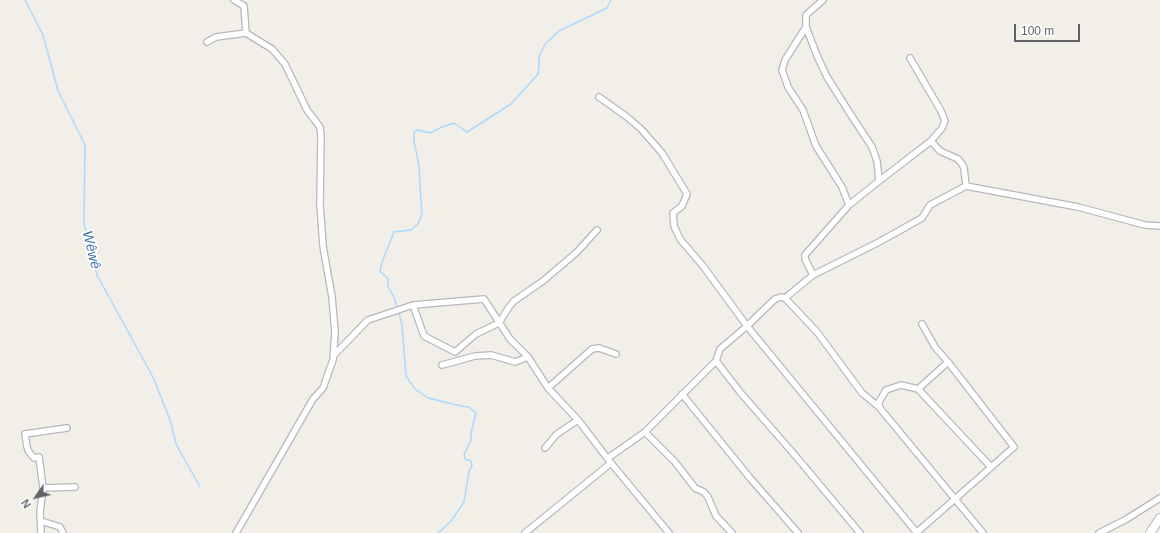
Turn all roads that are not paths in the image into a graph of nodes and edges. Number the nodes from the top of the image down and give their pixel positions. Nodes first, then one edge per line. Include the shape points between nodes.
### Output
1 (234, 0) edge
2 (823, 0) edge
3 (806, 27) junction
4 (246, 34) junction
5 (207, 42) dead end
6 (910, 58) dead end
7 (599, 98) dead end
8 (931, 141) junction
9 (879, 180) junction
10 (966, 186) junction
11 (849, 205) junction
12 (1160, 226) edge
13 (597, 230) dead end
14 (813, 275) junction
15 (785, 298) junction
16 (413, 305) junction
17 (499, 323) junction
18 (922, 324) dead end
19 (747, 326) junction
20 (616, 354) dead end
21 (334, 355) junction
22 (528, 357) junction
23 (716, 361) junction
24 (948, 362) junction
25 (442, 365) dead end
26 (548, 388) junction
27 (918, 389) junction
28 (682, 394) junction
29 (879, 407) junction
30 (578, 420) junction
31 (67, 428) dead end
32 (645, 432) junction
33 (545, 448) dead end
34 (608, 458) junction
35 (611, 463) junction
36 (991, 467) junction
37 (75, 487) dead end
38 (43, 488) junction
39 (1160, 498) edge
40 (954, 500) junction
41 (1160, 518) edge
42 (41, 521) junction
43 (1108, 531) edge
44 (41, 533) edge
45 (63, 533) edge
46 (236, 533) edge
47 (525, 533) edge
48 (669, 533) edge
49 (732, 533) edge
50 (798, 533) edge
51 (860, 533) edge
52 (916, 533) edge
53 (983, 533) edge
54 (1099, 533) edge
55 (1150, 533) edge

1 - 4 street via 244,6
2 - 3 street via 806,15
3 - 9 street via 827,77 872,147 878,161
3 - 11 street via 785,60 782,70 788,87 803,110 816,146 842,187
4 - 5 street via 216,37
4 - 21 street via 272,49 285,64 307,110 320,127 320,204 323,246 332,297
6 - 8 street via 945,121
7 - 19 street via 641,129 662,153 687,194 682,206 673,213 674,226 680,239 704,266
8 - 9 street
8 - 10 street via 940,151 958,159 962,164
9 - 11 street
10 - 12 street via 1078,207 1145,225
10 - 14 street via 930,205 916,221
11 - 14 street via 805,255
13 - 17 street via 577,252 543,281 514,301
14 - 15 street
15 - 19 street via 775,298
15 - 29 street via 817,332 864,395
16 - 17 street via 484,299
16 - 17 street via 424,336 455,352 476,334
16 - 21 street via 368,320
17 - 22 street via 510,339
18 - 24 street via 935,347
19 - 23 street via 720,349
19 - 52 street
20 - 26 street via 599,348 592,349
21 - 46 street via 323,388 313,399
22 - 25 street via 515,362 491,355 475,356
22 - 26 street
23 - 28 street
23 - 51 street
24 - 27 street
24 - 36 street via 1014,447
26 - 30 street
27 - 29 street via 901,385 886,390
27 - 36 street
28 - 32 street
28 - 50 street
29 - 40 street
30 - 33 street via 557,434
30 - 34 street
31 - 38 street via 25,434 29,452 34,458 39,457
32 - 34 street
32 - 49 street via 696,488 704,492 716,516
34 - 35 street
35 - 47 street
35 - 48 street
36 - 40 street
37 - 38 street
38 - 42 street
39 - 43 street
40 - 52 street
40 - 53 street
41 - 55 main road
42 - 44 street
42 - 45 street via 60,527
43 - 54 street

